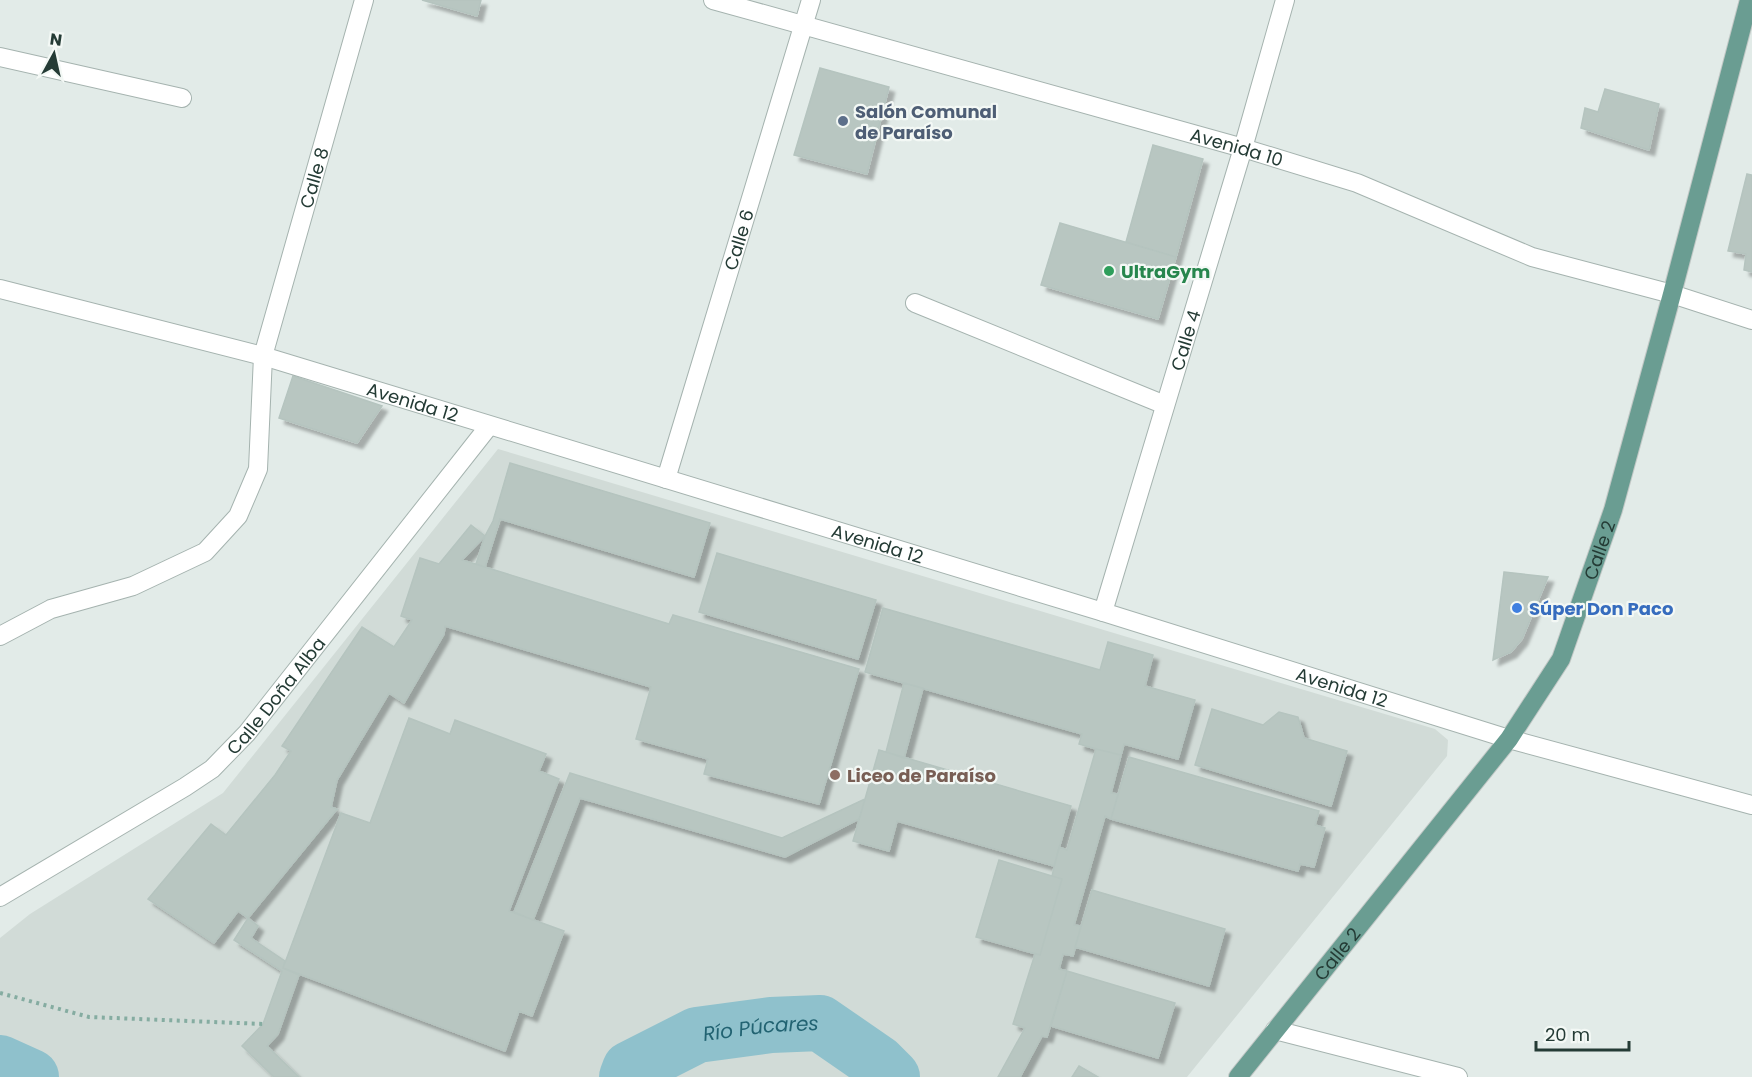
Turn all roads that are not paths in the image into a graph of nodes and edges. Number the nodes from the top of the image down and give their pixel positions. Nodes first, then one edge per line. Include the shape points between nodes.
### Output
1 (364, 0) edge
2 (713, 0) edge
3 (811, 0) edge
4 (1285, 0) edge
5 (1749, 0) edge
6 (804, 25) junction
7 (0, 57) edge
8 (182, 98) dead end
9 (1243, 148) junction
10 (0, 289) edge
11 (1672, 294) junction
12 (915, 303) dead end
13 (1752, 320) edge
14 (263, 356) junction
15 (1165, 405) junction
16 (489, 426) junction
17 (666, 479) junction
18 (1103, 612) junction
19 (0, 636) edge
20 (1509, 739) junction
21 (1752, 805) edge
22 (0, 897) edge
23 (1275, 1030) junction
24 (1238, 1077) edge
25 (1458, 1077) edge

1 - 14 street, Calle 8
2 - 6 street, Avenida 10
3 - 6 street, Calle 6
4 - 9 street, Calle 4
5 - 11 main road, Calle 2
6 - 9 street, Avenida 10
6 - 17 street, Calle 6
7 - 8 street
9 - 11 street, Avenida 10 via 1357,183 1532,257
9 - 15 street, Calle 4
10 - 14 street, Avenida 12
11 - 13 street, Avenida 10
11 - 20 main road, Calle 2 via 1613,510 1561,659
12 - 15 street
14 - 16 street, Avenida 12
14 - 19 street, Calle 8 via 258,469 238,516 205,552 134,586 51,609
15 - 18 street, Calle 4
16 - 17 street, Avenida 12
16 - 22 street, Calle Doña Alba via 247,733 212,769
17 - 18 street, Avenida 12
18 - 20 street, Avenida 12
20 - 21 street, Avenida 12
20 - 23 main road, Calle 2
23 - 24 main road, Calle 2
23 - 25 street

